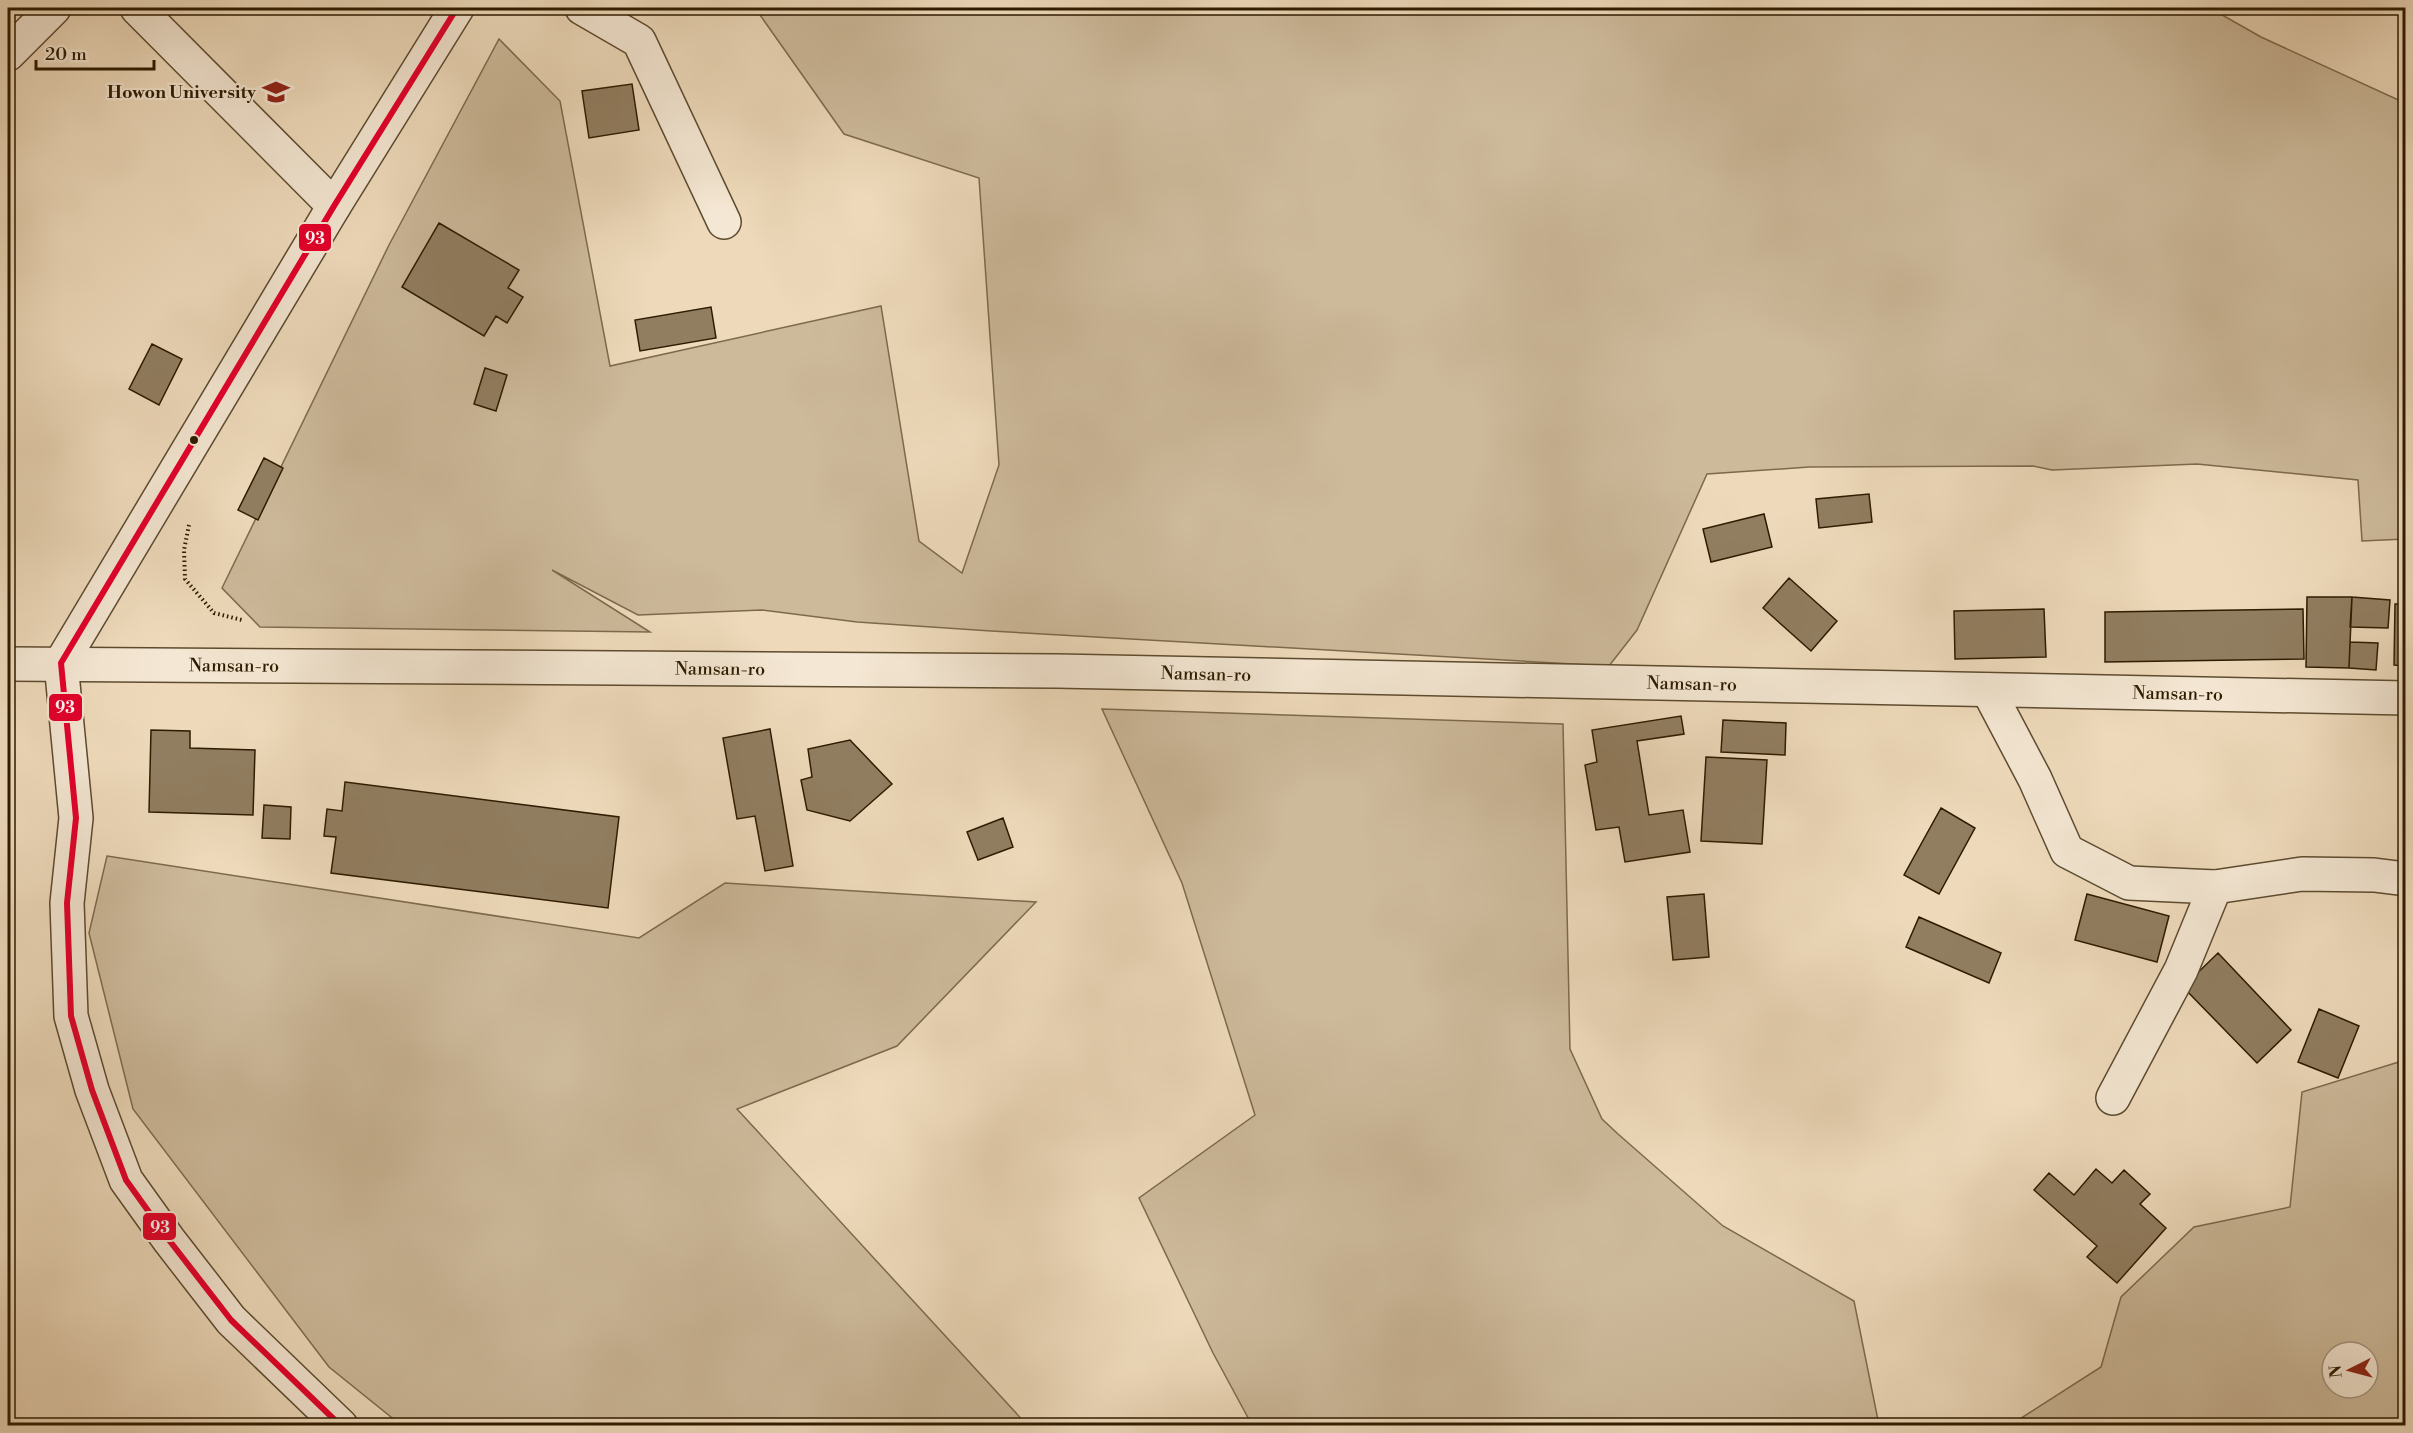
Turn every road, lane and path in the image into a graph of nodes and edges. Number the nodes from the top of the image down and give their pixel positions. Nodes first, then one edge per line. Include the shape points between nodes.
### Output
1 (54, 8) edge
2 (137, 8) edge
3 (457, 8) edge
4 (582, 8) edge
5 (8, 54) edge
6 (334, 206) junction
7 (724, 222) dead end
8 (194, 518) dead end
9 (242, 620) dead end
10 (61, 663) junction
11 (8, 664) edge
12 (1988, 690) junction
13 (2406, 698) edge
14 (2406, 879) edge
15 (2215, 887) junction
16 (2113, 1098) dead end
17 (341, 1425) edge

1 - 5 street
2 - 6 street
3 - 6 street
4 - 7 street via 639,41
6 - 10 street
8 - 9 path via 188,527 184,550 185,579 214,613
10 - 11 street, Namsan-ro
10 - 12 street, Namsan-ro via 1069,672
10 - 17 street via 76,818 67,903 71,1016 92,1090 126,1180 169,1240 231,1320
12 - 13 street, Namsan-ro
12 - 15 street via 2067,851 2129,884
14 - 15 street via 2302,874
15 - 16 street via 2181,970

